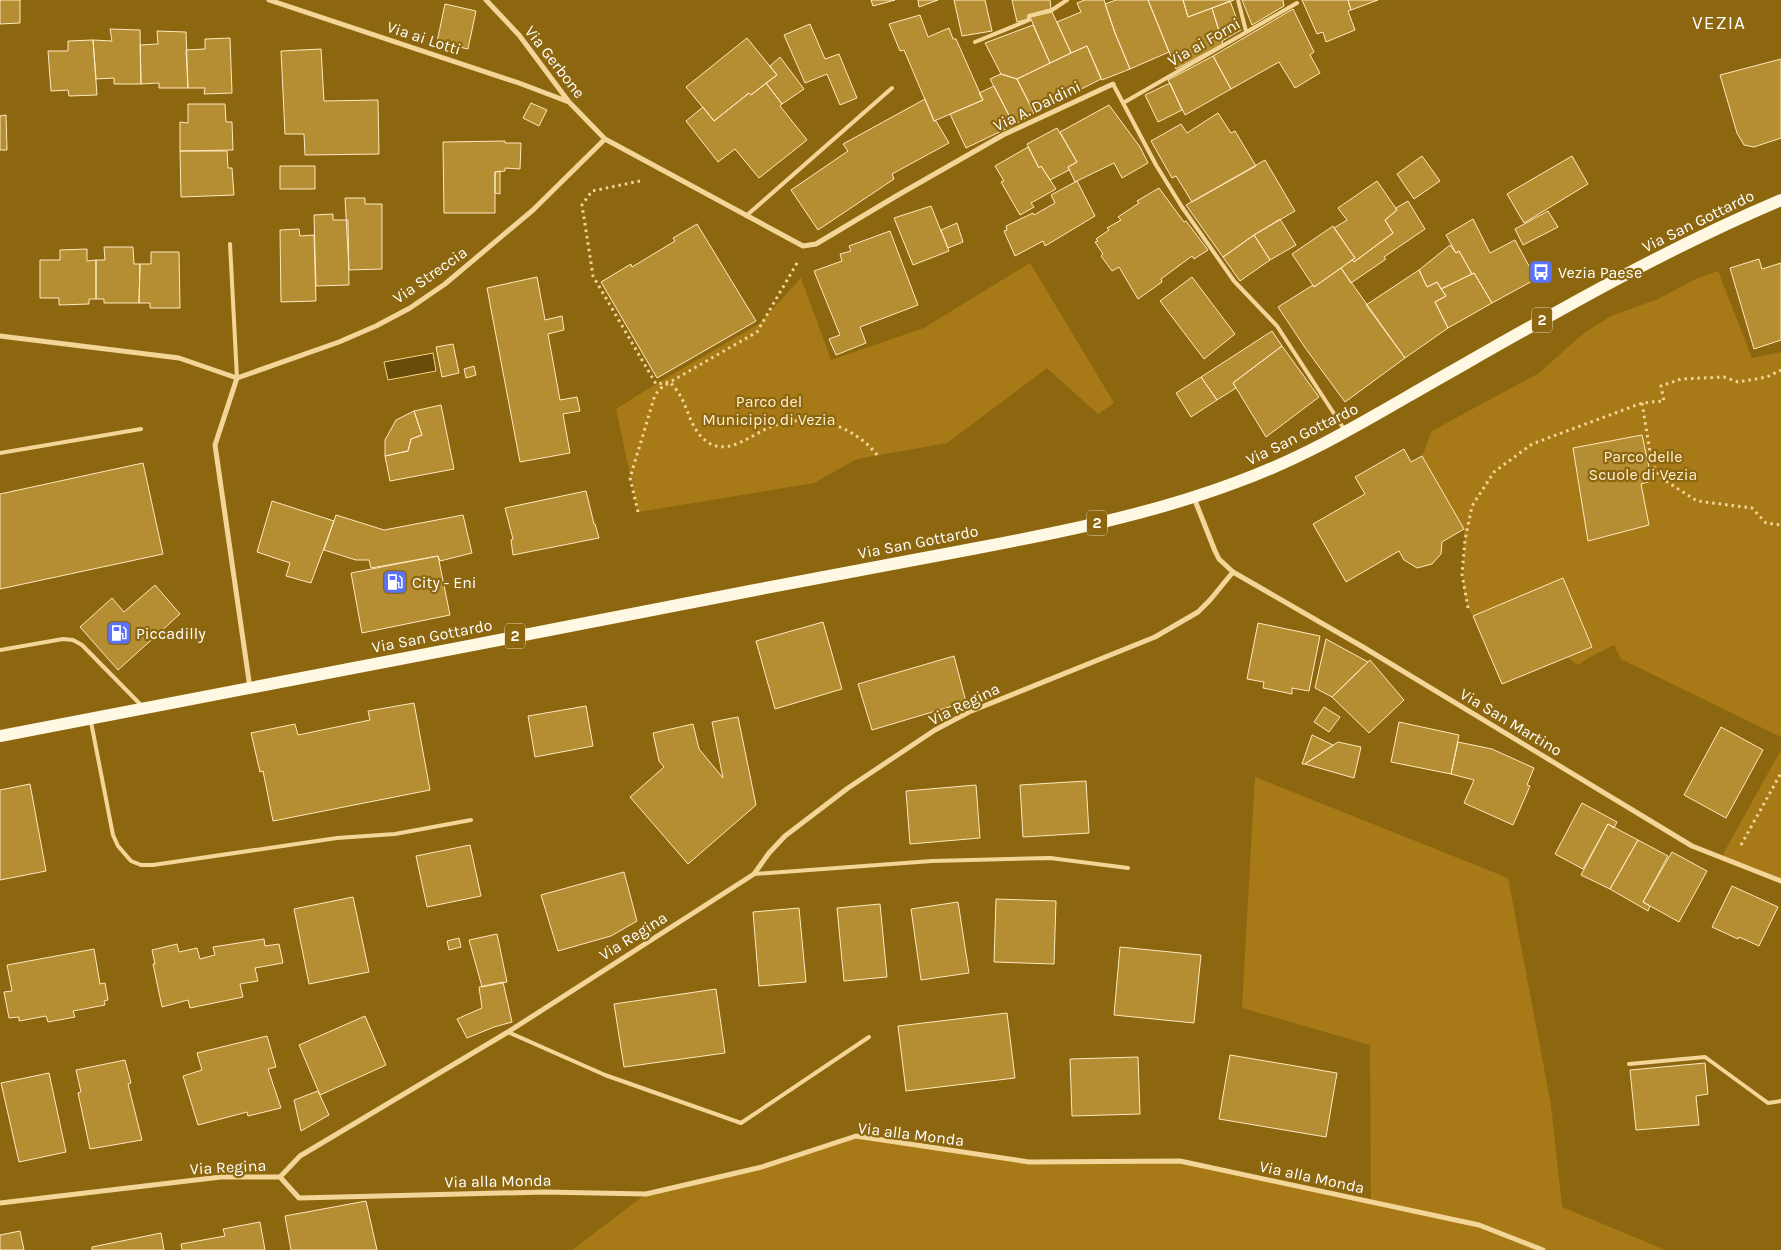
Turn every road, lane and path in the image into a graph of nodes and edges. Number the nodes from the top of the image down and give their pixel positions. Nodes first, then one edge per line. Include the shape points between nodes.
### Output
1 (269, 0) edge
2 (486, 0) edge
3 (1067, 0) edge
4 (1238, 0) edge
5 (1297, 3) dead end
6 (1246, 31) junction
7 (975, 42) dead end
8 (1112, 84) joint
9 (892, 88) dead end
10 (569, 102) junction
11 (1123, 102) junction
12 (605, 139) junction
13 (642, 180) dead end
14 (1781, 200) edge
15 (746, 216) junction
16 (230, 244) dead end
17 (803, 246) junction
18 (0, 336) edge
19 (1781, 370) edge
20 (237, 378) junction
21 (670, 382) junction
22 (1642, 403) junction
23 (141, 429) dead end
24 (1346, 432) junction
25 (0, 453) edge
26 (878, 456) dead end
27 (1193, 498) junction
28 (638, 512) dead end
29 (1781, 525) edge
30 (1233, 572) junction
31 (1468, 608) dead end
32 (0, 650) edge
33 (250, 688) junction
34 (145, 710) junction
35 (91, 719) junction
36 (0, 736) edge
37 (1781, 773) edge
38 (471, 820) dead end
39 (1732, 861) junction
40 (1128, 868) dead end
41 (754, 874) junction
42 (1781, 881) edge
43 (508, 1032) junction
44 (869, 1037) dead end
45 (1629, 1064) dead end
46 (1781, 1101) edge
47 (280, 1177) junction
48 (0, 1203) edge
49 (1543, 1250) edge

1 - 10 street, Via ai Lotti via 519,82
2 - 10 street, Via Gerbone via 519,35
3 - 7 lane via 1052,10 1029,16 1030,20
4 - 6 lane
5 - 6 lane, Via ai Forni
6 - 11 lane, Via ai Forni
8 - 11 lane, Via A. Daldini
8 - 17 street, Via A. Daldini via 1003,135 816,244
9 - 15 lane
10 - 12 street, Via Gerbone
11 - 24 lane, Via A. Daldini via 1182,207 1234,281 1277,326
12 - 15 street
12 - 20 street, Via Streccia via 534,210 445,284 417,303 339,342
13 - 21 path via 592,191 582,205 593,276 656,384
14 - 24 main road, Via San Gottardo / 2 via 1607,284
15 - 17 street
16 - 20 lane
17 - 21 path via 799,260 757,332
18 - 20 street via 180,358
19 - 22 path via 1767,377 1738,382 1724,377 1681,379 1661,386 1664,401
20 - 33 street via 214,445
21 - 26 path via 682,399 693,426 709,443 718,447 734,444 781,423 807,420 835,424 850,431 865,441
21 - 28 path via 655,395 650,406 630,478
22 - 29 path via 1652,464 1661,478 1697,501 1752,508 1766,522
22 - 31 path via 1532,444 1494,472 1472,506 1465,540 1462,574
23 - 25 lane
24 - 27 main road, Via San Gottardo / 2 via 1286,463
27 - 30 street, Via San Martino via 1219,559
27 - 33 main road, Via San Gottardo / 2 via 1040,536
30 - 39 street, Via San Martino via 1692,846
30 - 41 street, Via Regina via 1198,612 1156,637 969,712 935,730 848,788 784,836
32 - 34 lane via 73,640 82,644
33 - 34 main road, Via San Gottardo / 2
34 - 35 main road, Via San Gottardo / 2
35 - 36 main road, Via San Gottardo / 2
35 - 38 lane via 113,835 130,861 141,865 337,838 395,834
37 - 39 path
39 - 42 street, Via San Martino
40 - 41 lane via 1050,858 932,861
41 - 43 street, Via Regina
43 - 44 lane via 605,1075 741,1123
43 - 47 street, Via Regina via 300,1156
45 - 46 lane via 1705,1057 1768,1103
47 - 48 street, Via Regina via 221,1177
47 - 49 street, Via alla Monda via 300,1198 544,1192 646,1194 762,1167 856,1136 1029,1162 1180,1161 1479,1225

